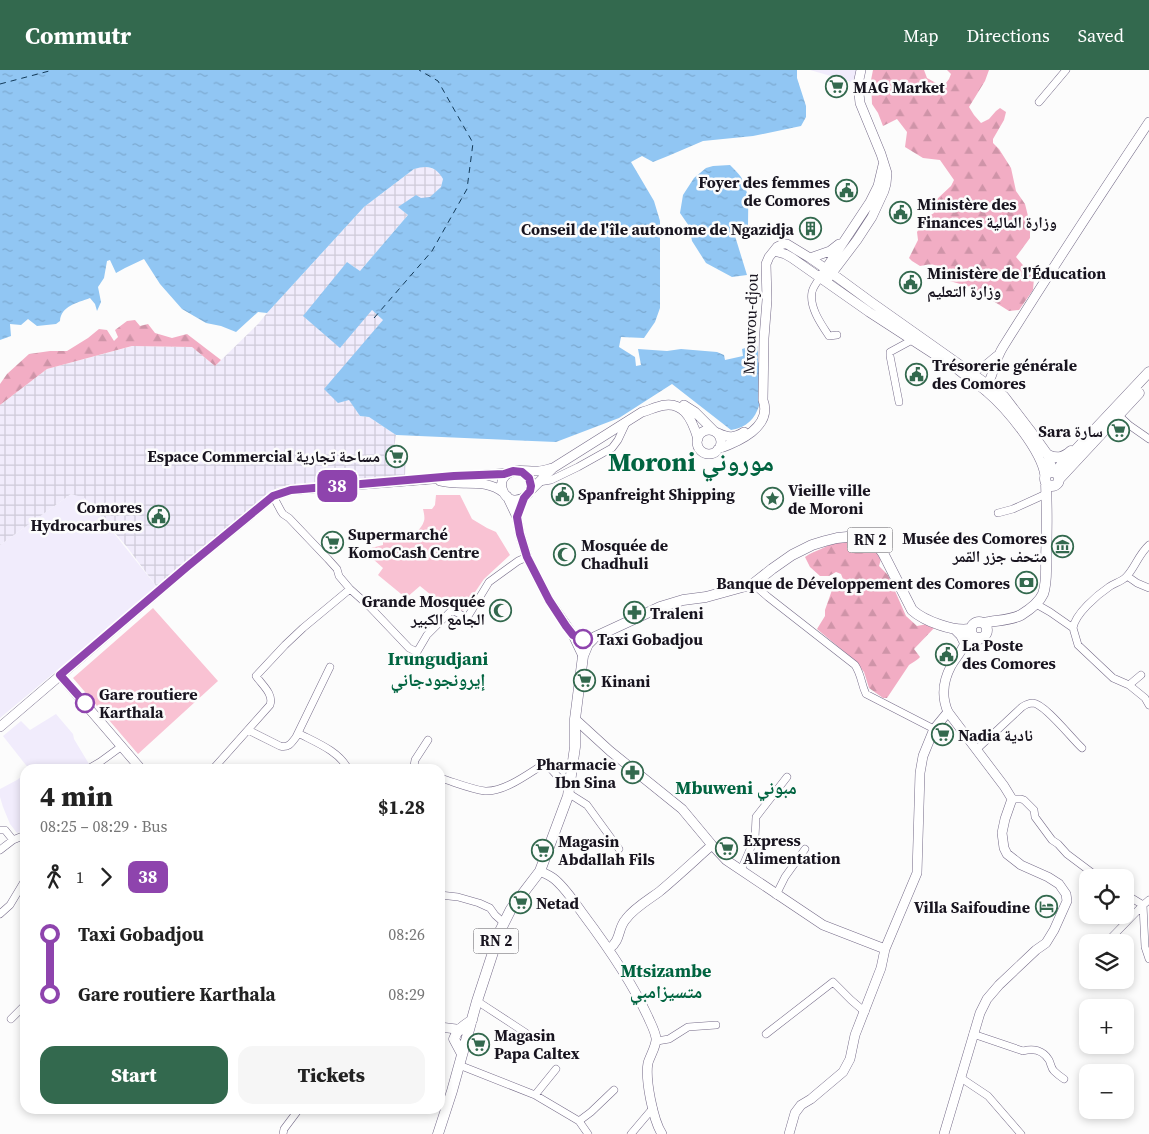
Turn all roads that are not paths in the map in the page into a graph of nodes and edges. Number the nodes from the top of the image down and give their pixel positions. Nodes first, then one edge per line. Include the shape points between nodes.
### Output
1 (861, 70) edge
2 (1066, 70) edge
3 (1039, 102) dead end
4 (1149, 122) edge
5 (883, 163) junction
6 (848, 235) junction
7 (774, 251) junction
8 (810, 258) junction
9 (829, 271) junction
10 (823, 280) junction
11 (837, 334) dead end
12 (915, 337) junction
13 (997, 356) junction
14 (1149, 372) edge
15 (967, 373) junction
16 (1149, 381) edge
17 (987, 387) junction
18 (763, 400) junction
19 (899, 402) dead end
20 (642, 412) junction
21 (1116, 413) junction
22 (626, 423) junction
23 (716, 432) junction
24 (698, 439) junction
25 (1149, 440) edge
26 (1082, 443) junction
27 (718, 449) junction
28 (1048, 455) junction
29 (553, 468) junction
30 (508, 472) junction
31 (522, 472) junction
32 (1052, 478) junction
33 (432, 479) junction
34 (538, 482) junction
35 (527, 494) junction
36 (1046, 494) junction
37 (505, 495) junction
38 (273, 496) junction
39 (1047, 508) junction
40 (998, 513) dead end
41 (517, 517) junction
42 (1149, 545) edge
43 (527, 557) junction
44 (1127, 576) junction
45 (753, 584) junction
46 (1149, 588) edge
47 (350, 589) junction
48 (1036, 604) junction
49 (1073, 628) junction
50 (956, 630) junction
51 (970, 630) junction
52 (984, 631) junction
53 (573, 635) junction
54 (590, 641) junction
55 (963, 646) junction
56 (583, 656) junction
57 (330, 666) dead end
58 (60, 675) junction
59 (1141, 675) dead end
60 (1129, 685) junction
61 (1149, 705) edge
62 (948, 712) junction
63 (576, 719) junction
64 (0, 728) edge
65 (934, 729) junction
66 (248, 730) junction
67 (298, 733) junction
68 (428, 740) dead end
69 (122, 746) junction
70 (1082, 748) dead end
71 (977, 750) junction
72 (97, 764) edge
73 (137, 764) edge
74 (217, 764) edge
75 (344, 764) edge
76 (414, 764) edge
77 (787, 777) dead end
78 (445, 779) edge
79 (568, 791) junction
80 (1012, 799) junction
81 (0, 830) edge
82 (20, 837) edge
83 (13, 840) junction
84 (712, 845) junction
85 (619, 849) dead end
86 (805, 849) dead end
87 (0, 850) edge
88 (1087, 869) edge
89 (741, 870) junction
90 (540, 871) junction
91 (20, 888) edge
92 (776, 895) junction
93 (445, 896) edge
94 (1134, 897) edge
95 (1146, 902) edge
96 (0, 914) edge
97 (504, 923) junction
98 (1115, 934) edge
99 (610, 949) junction
100 (885, 949) junction
101 (1149, 959) edge
102 (477, 1001) junction
103 (20, 1010) edge
104 (865, 1012) junction
105 (11, 1019) dead end
106 (472, 1020) junction
107 (716, 1025) dead end
108 (445, 1031) edge
109 (469, 1031) junction
110 (526, 1033) dead end
111 (456, 1034) junction
112 (766, 1034) dead end
113 (973, 1034) junction
114 (657, 1041) junction
115 (465, 1043) junction
116 (462, 1054) junction
117 (459, 1065) junction
118 (556, 1069) dead end
119 (961, 1078) junction
120 (1064, 1079) dead end
121 (614, 1090) dead end
122 (535, 1095) junction
123 (653, 1108) junction
124 (445, 1111) edge
125 (295, 1114) edge
126 (444, 1114) edge
127 (579, 1121) junction
128 (283, 1134) edge
129 (438, 1134) edge
130 (588, 1134) edge
131 (631, 1134) edge
132 (662, 1134) edge
133 (789, 1134) edge
134 (944, 1134) edge
135 (1021, 1134) edge

1 - 5 main road via 858,84 860,103
2 - 3 street
4 - 13 main road
5 - 6 main road via 878,186
5 - 9 main road via 887,178 872,217 857,240
6 - 8 main road via 830,252
6 - 9 main road
7 - 8 main road via 787,244
7 - 10 main road via 785,254
7 - 18 main road, Mvouvou-djou via 766,264 768,300
8 - 9 main road
9 - 10 main road
9 - 12 main road
10 - 11 street via 812,291 812,302 829,336
10 - 12 main road via 869,312
12 - 15 main road
12 - 19 street via 890,352
13 - 15 main road via 985,366
13 - 17 main road
14 - 21 main road
15 - 17 main road
16 - 21 main road
17 - 28 main road via 1004,396
17 - 32 main road via 1023,432
18 - 23 main road, Mvouvou-djou via 756,421 747,429 730,438
18 - 27 main road, Mvouvou-djou via 764,413 754,430 736,443
20 - 22 main road
20 - 23 main road via 658,400 670,400 688,407
20 - 24 main road via 670,405 678,407 688,414
21 - 25 street
21 - 26 main road
21 - 32 main road
22 - 29 main road
22 - 34 street via 612,448 560,476
23 - 24 main road via 704,431
23 - 27 main road via 721,443
24 - 27 main road via 704,452 712,453
26 - 28 main road via 1063,457
26 - 32 main road
28 - 32 main road
29 - 31 main road
29 - 34 main road
30 - 31 main road
30 - 33 main road
30 - 37 main road via 502,484
31 - 35 main road via 529,478 531,486
32 - 36 main road
32 - 39 main road
33 - 37 main road via 446,483 486,484
33 - 38 main road via 291,490
34 - 35 main road
35 - 37 main road via 515,500
35 - 41 main road
36 - 39 main road
36 - 40 street
37 - 41 main road
38 - 47 street via 284,514 328,559
38 - 58 main road
39 - 48 main road via 1046,578
41 - 43 main road
42 - 44 street
43 - 47 street via 489,582 466,618 452,610 427,635 417,652 409,648
43 - 53 main road via 549,600
44 - 46 street
44 - 49 street via 1106,588 1084,608
45 - 50 main road, RN 2 via 792,555 812,545 837,538 867,538 883,553 912,610
45 - 54 main road, RN 2 via 660,607
45 - 65 street via 855,665 866,694
47 - 66 street via 303,628 256,676 272,700
48 - 49 street
48 - 52 main road via 1001,626
49 - 60 street via 1078,645 1113,678
50 - 51 main road, RN 2
50 - 55 main road via 961,635
51 - 52 main road via 976,638
51 - 52 main road via 974,623 979,622
51 - 55 main road
52 - 55 main road
53 - 54 main road
53 - 56 main road
54 - 56 main road, RN 2
55 - 62 main road via 946,678 943,696
56 - 63 main road, RN 2
57 - 67 street
58 - 64 main road
58 - 69 main road
59 - 60 street
60 - 61 street
62 - 65 main road
62 - 71 main road
63 - 79 main road, RN 2
63 - 84 main road via 610,751 682,808
65 - 100 main road via 920,773 918,870
66 - 67 street via 283,747 287,747
66 - 74 street
67 - 75 street via 330,751
68 - 76 street
69 - 72 street
69 - 73 main road
70 - 71 street via 1043,708 1034,703 1022,707
71 - 80 main road
77 - 89 street via 756,817 755,838
78 - 79 street via 486,791 516,782 544,764
79 - 85 street via 587,805
79 - 90 main road, RN 2
80 - 88 street via 1024,800 1052,840
80 - 113 main road via 1002,833 1007,854 1021,865 1059,884 1067,901 1046,943 987,999
81 - 83 street via 5,830
82 - 83 street
83 - 87 street
84 - 89 main road
84 - 99 main road via 626,918
86 - 92 street
89 - 92 main road
90 - 97 main road, RN 2
90 - 99 main road via 562,887
91 - 96 street
92 - 100 main road via 823,925
93 - 97 street via 490,908
94 - 95 street
95 - 98 street
95 - 101 street via 1144,940
97 - 102 main road, RN 2
99 - 114 main road via 640,1001
100 - 104 main road
102 - 106 main road, RN 2
102 - 110 street
103 - 105 street
104 - 112 street via 833,982
104 - 133 main road via 843,1072 801,1105
106 - 109 main road, RN 2
106 - 111 main road
107 - 114 street via 688,1027 669,1039
108 - 111 main road
109 - 111 main road
109 - 115 main road, RN 2
111 - 115 main road
111 - 116 main road
113 - 119 main road
113 - 120 street via 1023,1051 1037,1050
114 - 123 main road via 648,1068
115 - 116 main road, RN 2
116 - 117 main road, RN 2
117 - 122 street
117 - 124 main road, RN 2
118 - 122 street
119 - 134 main road
119 - 135 street via 988,1096
121 - 127 street
122 - 127 street
123 - 131 street
123 - 132 main road
125 - 128 street
126 - 129 main road, RN 2
127 - 130 street

